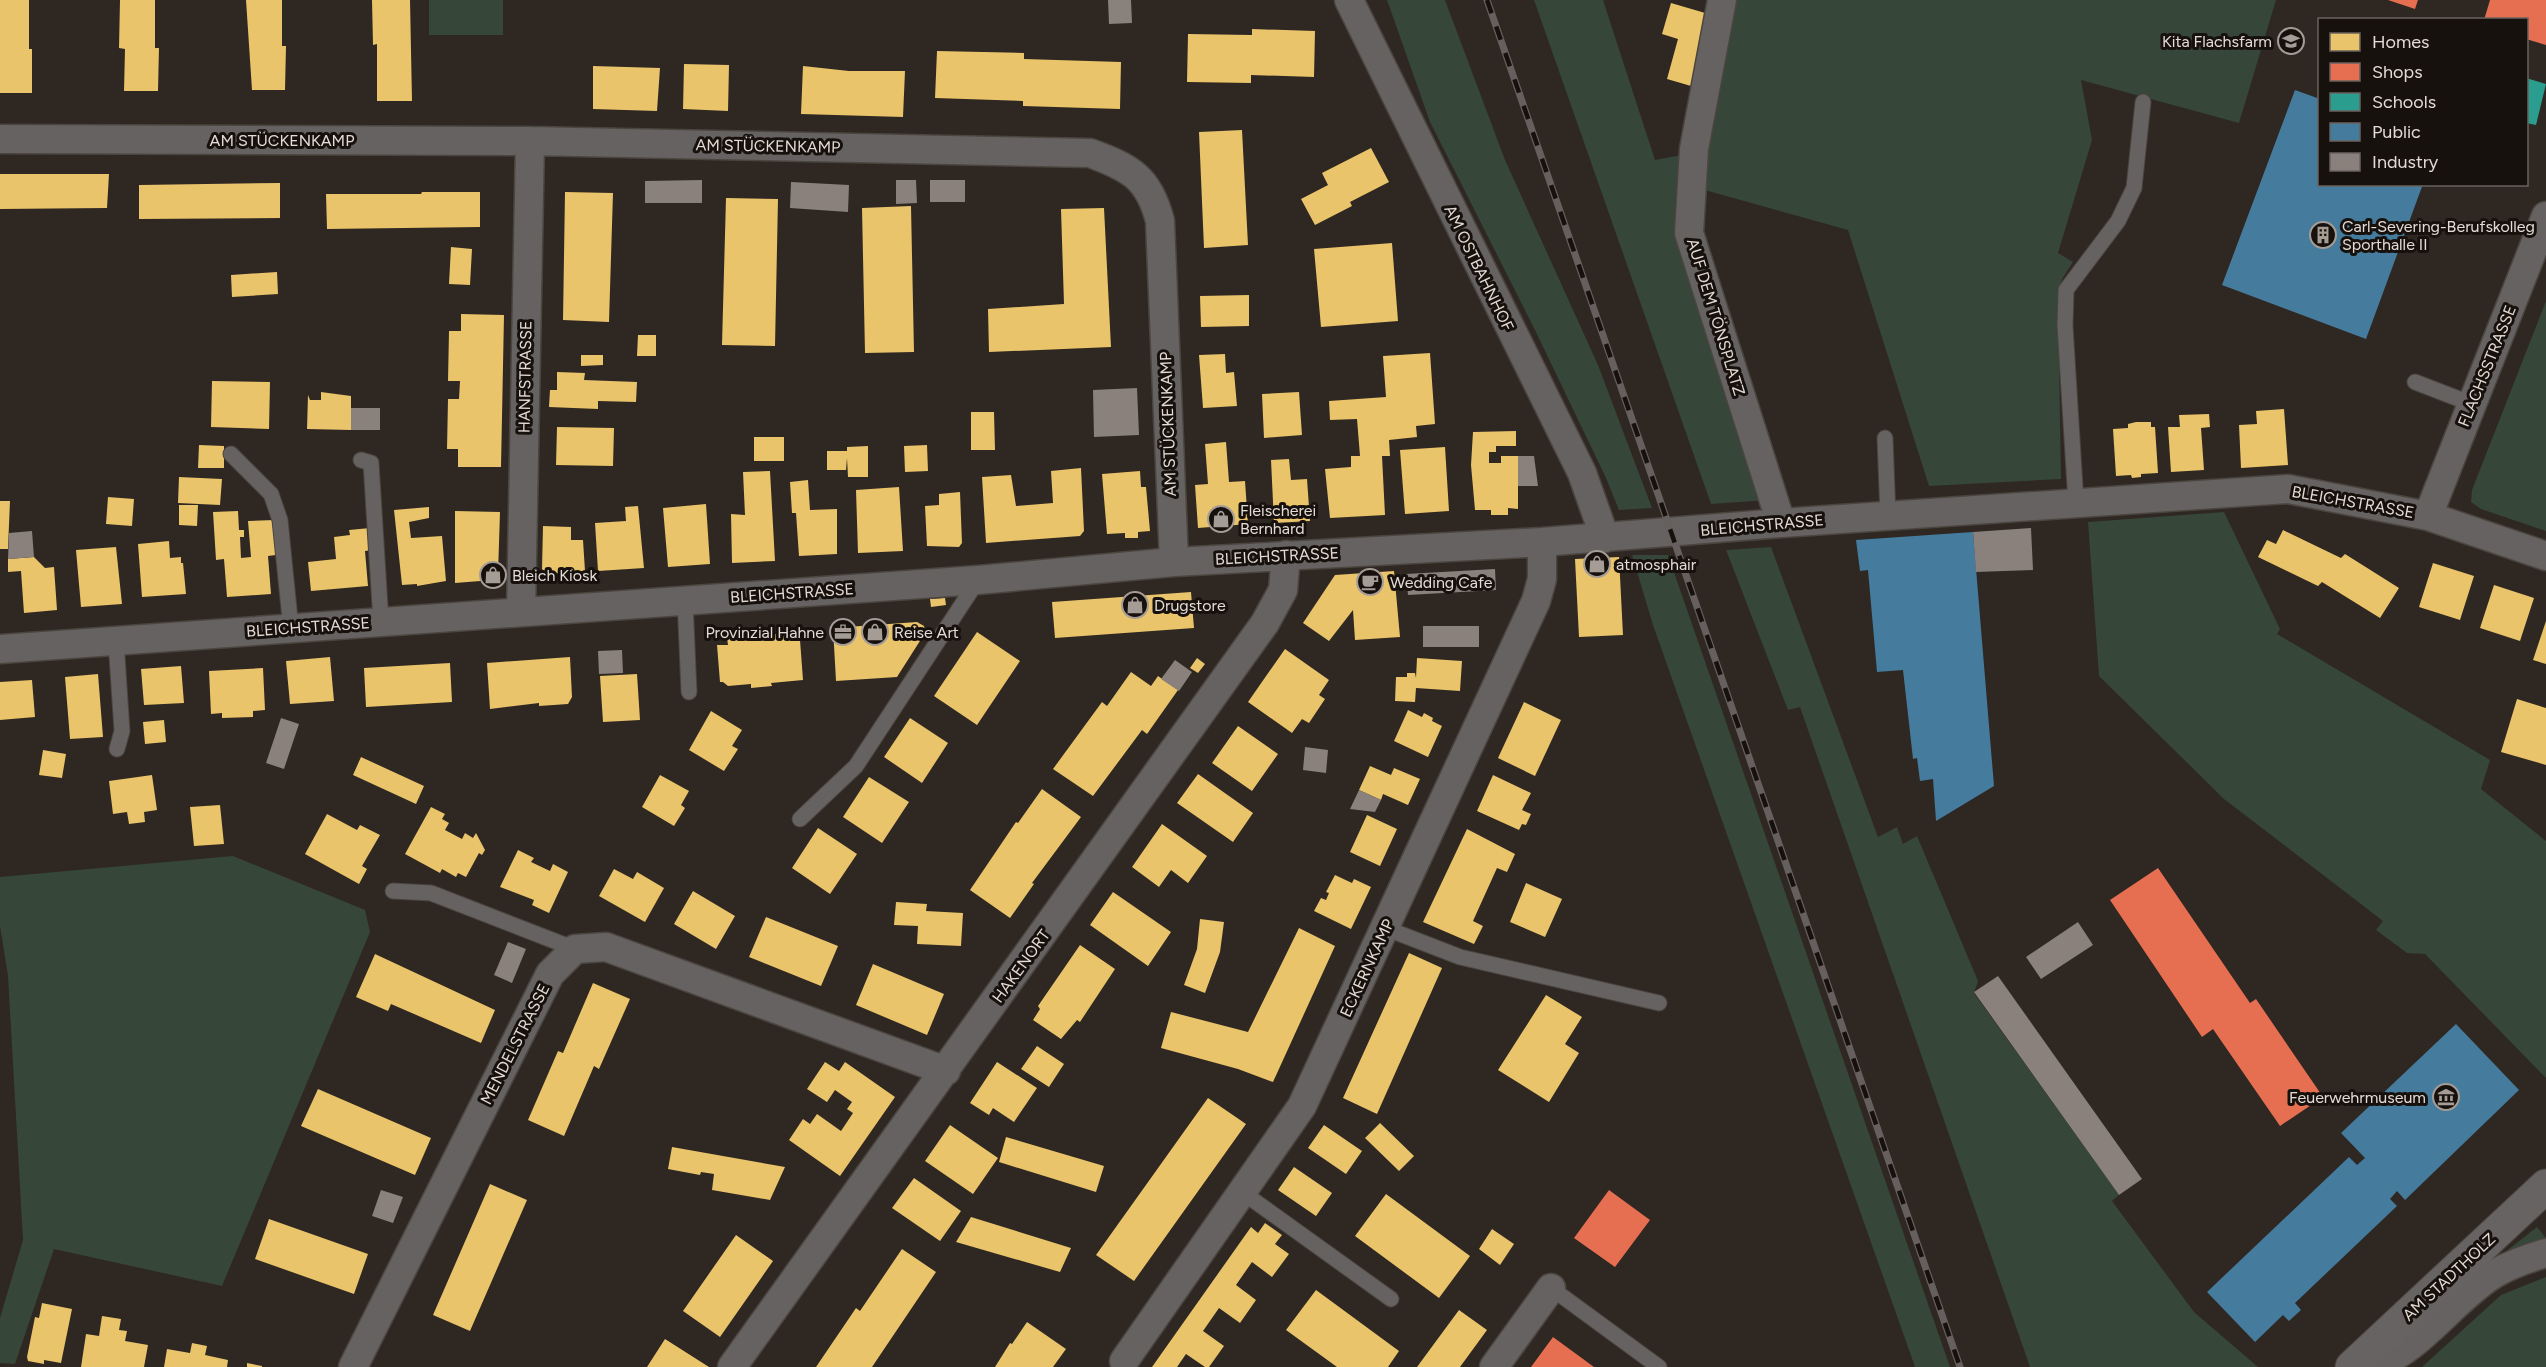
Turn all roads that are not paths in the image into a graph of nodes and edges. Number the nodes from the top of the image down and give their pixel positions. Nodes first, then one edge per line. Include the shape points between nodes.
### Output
1 (1349, 0) edge
2 (1722, 0) edge
3 (2144, 102) dead end
4 (0, 139) edge
5 (530, 141) junction
6 (2546, 216) edge
7 (2415, 382) dead end
8 (2472, 404) junction
9 (1885, 438) dead end
10 (231, 454) dead end
11 (361, 460) dead end
12 (2076, 503) junction
13 (1888, 516) junction
14 (2428, 516) junction
15 (1781, 523) junction
16 (1605, 538) junction
17 (1542, 543) junction
18 (1286, 555) junction
19 (2546, 556) edge
20 (1174, 562) junction
21 (978, 580) junction
22 (685, 600) junction
23 (521, 612) junction
24 (381, 622) junction
25 (291, 629) junction
26 (116, 641) junction
27 (0, 649) edge
28 (689, 692) dead end
29 (117, 749) dead end
30 (800, 819) dead end
31 (393, 891) dead end
32 (1385, 928) junction
33 (575, 949) junction
34 (1659, 1004) dead end
35 (946, 1071) junction
36 (2546, 1186) edge
37 (1242, 1192) junction
38 (2546, 1253) edge
39 (1551, 1288) joint
40 (1391, 1299) dead end
41 (1124, 1361) dead end
42 (353, 1367) edge
43 (732, 1367) edge
44 (1494, 1367) edge
45 (1659, 1367) edge
46 (2352, 1367) edge
47 (2372, 1367) edge

1 - 16 street, AM OSTBAHNHOF via 1582,473
2 - 15 street, AUF DEM TÖNSPLATZ via 1694,149 1689,233
3 - 12 lane via 2134,188 2118,221 2066,290 2064,326
4 - 5 street, AM STÜCKENKAMP
5 - 20 street, AM STÜCKENKAMP via 1090,153 1122,165 1144,182 1155,200 1160,221
5 - 23 street, HANFSTRASSE
6 - 8 street, FLACHSSTRASSE
7 - 8 lane
8 - 14 street, FLACHSSTRASSE
9 - 13 lane
10 - 25 lane via 271,494 280,520
11 - 24 lane via 371,463
12 - 13 street, BLEICHSTRASSE
12 - 14 street, BLEICHSTRASSE via 2288,489
13 - 15 street, BLEICHSTRASSE
14 - 19 street, BLEICHSTRASSE
15 - 16 street, BLEICHSTRASSE
16 - 17 street, BLEICHSTRASSE
17 - 18 street, BLEICHSTRASSE
17 - 32 street, ECKERNKAMP via 1542,579 1536,601
18 - 20 street, BLEICHSTRASSE
18 - 35 street, HAKENORT via 1282,590 1265,623
20 - 21 street, BLEICHSTRASSE
21 - 22 street, BLEICHSTRASSE
21 - 30 lane via 856,766
22 - 23 street, BLEICHSTRASSE
22 - 28 lane
23 - 24 street, BLEICHSTRASSE
24 - 25 street, BLEICHSTRASSE
25 - 26 street, BLEICHSTRASSE
26 - 27 street, BLEICHSTRASSE
26 - 29 lane via 122,731
31 - 33 lane via 431,893
32 - 34 lane via 1460,957
32 - 37 street, ECKERNKAMP via 1302,1106
33 - 35 street via 606,947
33 - 42 street, MENDELSTRASSE via 550,974
35 - 43 street, HAKENORT
36 - 46 main road, AM STADTHOLZ
37 - 40 lane
37 - 41 street, ECKERNKAMP
38 - 47 street via 2495,1274 2413,1344
39 - 44 street
39 - 45 lane

